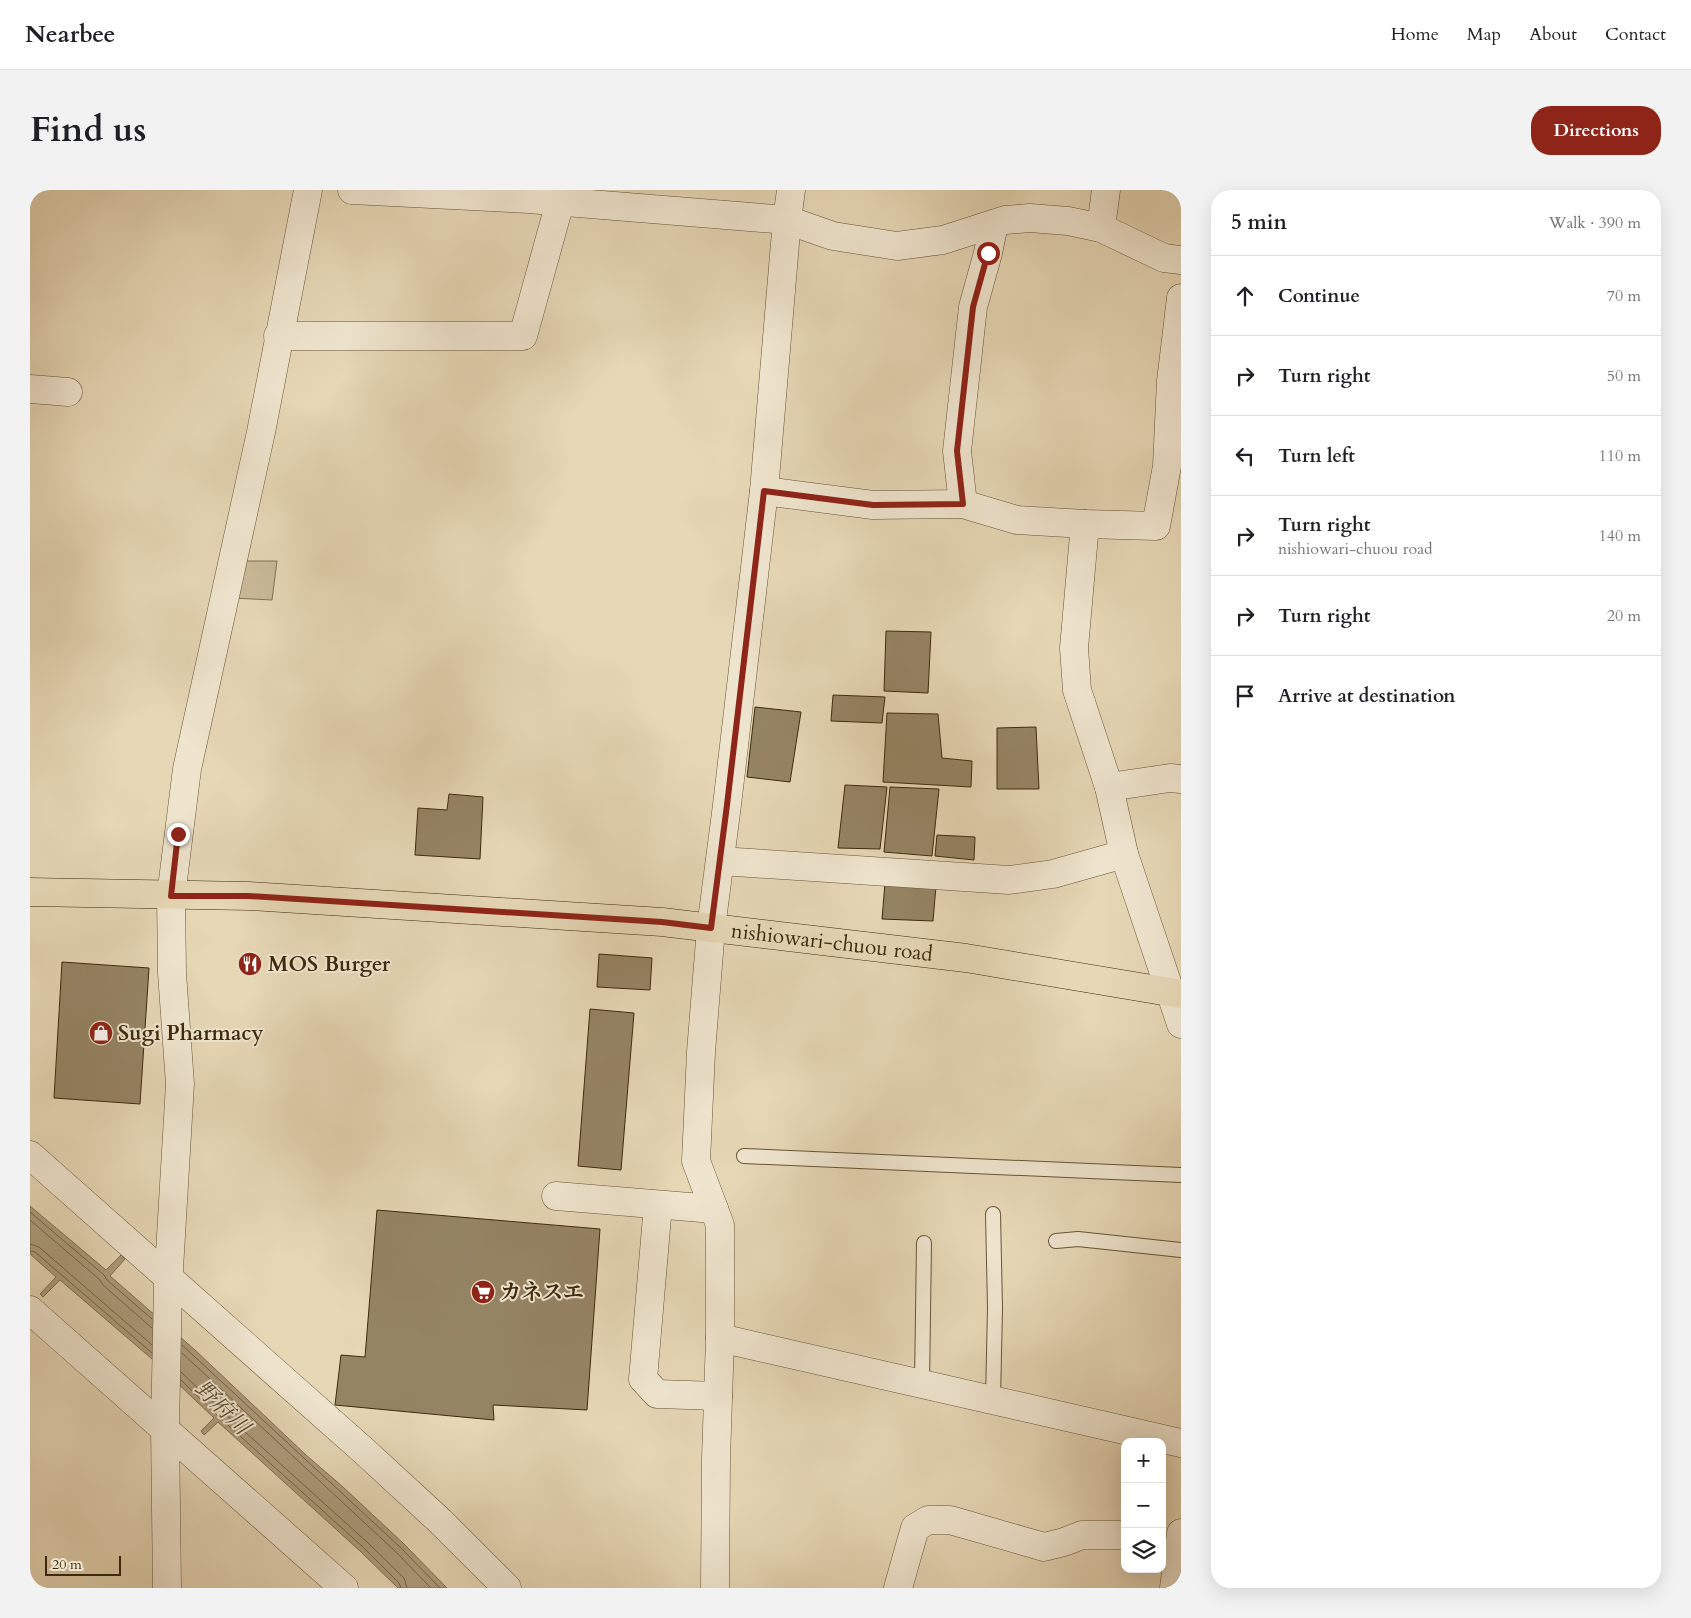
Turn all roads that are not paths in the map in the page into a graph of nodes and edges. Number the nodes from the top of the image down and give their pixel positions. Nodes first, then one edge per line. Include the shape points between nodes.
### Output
1 (308, 190) edge
2 (352, 190) edge
3 (791, 190) edge
4 (1106, 190) edge
5 (394, 192) edge
6 (529, 195) edge
7 (560, 202) junction
8 (787, 220) junction
9 (994, 224) junction
10 (1101, 228) junction
11 (1181, 260) edge
12 (1181, 298) edge
13 (278, 336) junction
14 (30, 389) edge
15 (68, 392) dead end
16 (764, 491) junction
17 (963, 504) junction
18 (1085, 524) junction
19 (1181, 779) edge
20 (1109, 787) junction
21 (1124, 854) junction
22 (720, 861) junction
23 (30, 892) edge
24 (171, 896) junction
25 (711, 928) junction
26 (1176, 994) edge
27 (1181, 1024) edge
28 (30, 1155) edge
29 (744, 1156) dead end
30 (1181, 1175) edge
31 (556, 1196) dead end
32 (658, 1205) junction
33 (714, 1209) junction
34 (992, 1214) dead end
35 (1056, 1241) dead end
36 (924, 1243) dead end
37 (1181, 1250) edge
38 (168, 1281) junction
39 (31, 1312) edge
40 (720, 1338) junction
41 (922, 1384) junction
42 (718, 1396) junction
43 (993, 1400) junction
44 (165, 1421) junction
45 (1181, 1442) edge
46 (1181, 1533) edge
47 (1166, 1534) edge
48 (1121, 1535) edge
49 (167, 1588) edge
50 (344, 1588) edge
51 (507, 1588) edge
52 (715, 1588) edge
53 (898, 1588) edge
54 (1174, 1588) edge

1 - 13 street
2 - 5 street
3 - 8 street
4 - 10 street
5 - 6 street
6 - 7 street
7 - 8 street
7 - 13 street via 524,336
8 - 9 street via 833,236 897,246 943,240
8 - 16 street
9 - 10 street via 1030,218
9 - 17 street via 970,326 957,451
10 - 11 street via 1164,258
12 - 18 street via 1171,381 1168,466 1156,526
13 - 24 street via 261,432 187,768
14 - 15 street
16 - 17 street via 873,505
16 - 22 street
17 - 18 street via 1017,520
18 - 20 street via 1074,648 1077,690
19 - 20 street
20 - 21 street
21 - 22 street via 1053,874 1010,880
21 - 26 street
22 - 25 street
23 - 24 main road, nishiowari-chuou road
24 - 25 main road, nishiowari-chuou road via 249,896 662,922
24 - 38 street via 172,973 180,1084
25 - 26 main road, nishiowari-chuou road via 966,958
25 - 33 street via 696,1162
26 - 27 street
28 - 38 street
29 - 30 lane
31 - 32 street
32 - 33 street
32 - 42 street via 643,1380 657,1394
33 - 40 street via 720,1225
34 - 43 lane
35 - 37 lane via 1078,1239
36 - 41 lane
38 - 44 street
38 - 51 street via 371,1457
39 - 44 street
40 - 41 street
40 - 42 street
41 - 43 street
42 - 52 street
43 - 45 street
44 - 49 street
44 - 50 street via 284,1536
46 - 47 street
46 - 54 street
48 - 53 street via 1082,1535 1044,1547 950,1520 928,1520 915,1528

